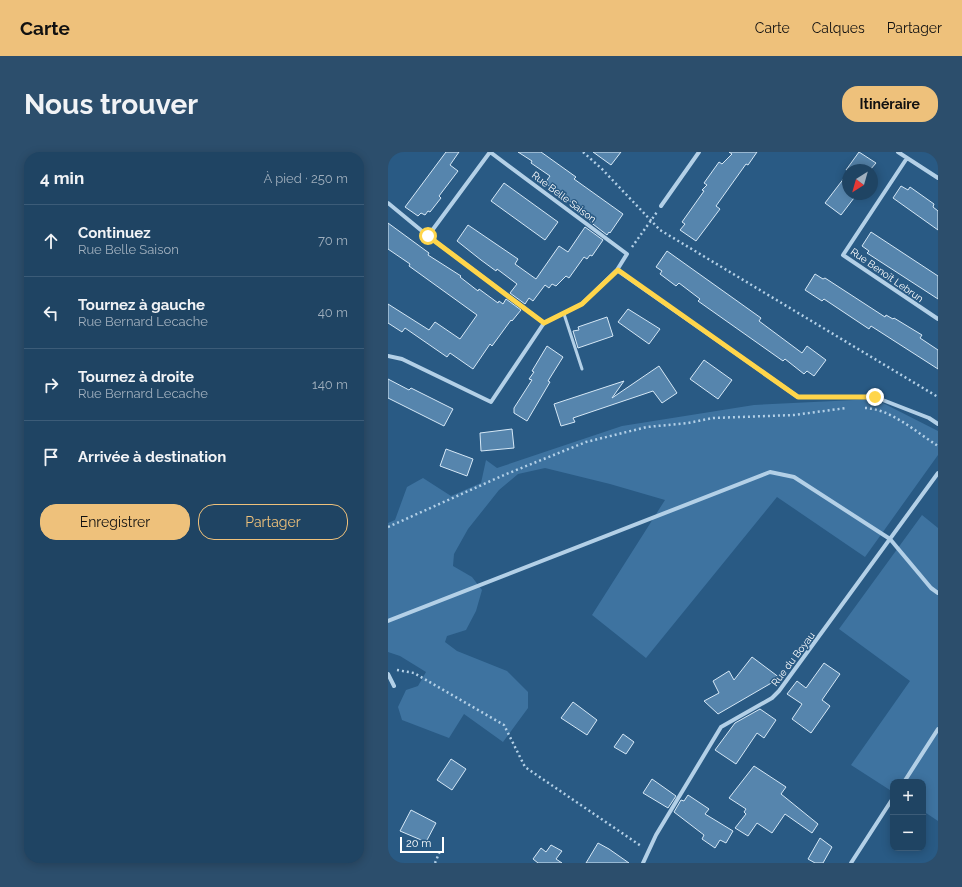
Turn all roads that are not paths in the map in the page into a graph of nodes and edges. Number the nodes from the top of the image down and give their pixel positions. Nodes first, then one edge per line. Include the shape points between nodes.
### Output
1 (490, 152) edge
2 (699, 152) edge
3 (898, 152) edge
4 (907, 158) junction
5 (938, 178) edge
6 (388, 203) edge
7 (661, 206) road end
8 (428, 236) junction
9 (618, 270) junction
10 (564, 314) junction
11 (938, 319) edge
12 (544, 323) junction
13 (388, 356) edge
14 (582, 368) dead end
15 (938, 424) edge
16 (938, 473) edge
17 (890, 539) junction
18 (938, 593) edge
19 (388, 621) edge
20 (388, 674) edge
21 (394, 686) dead end
22 (938, 729) edge
23 (906, 779) edge
24 (890, 803) edge
25 (643, 863) edge
26 (851, 863) edge

1 - 8 street, Rue Belle Saison
1 - 9 street, Rue Belle Saison via 627,254
2 - 7 street
3 - 4 street
4 - 5 street
4 - 11 street, Rue Benoît Lebrun via 843,255
6 - 8 street
8 - 12 street
9 - 10 street via 582,304
9 - 15 street via 798,397 875,397
10 - 12 street
10 - 14 lane
12 - 13 street via 491,402 402,359
16 - 17 street, Rue du Boyau
17 - 18 street
17 - 19 street via 794,477 770,472
17 - 25 street, Rue du Boyau via 779,691 772,698 721,727 656,835
20 - 21 street
22 - 23 street
24 - 26 street

